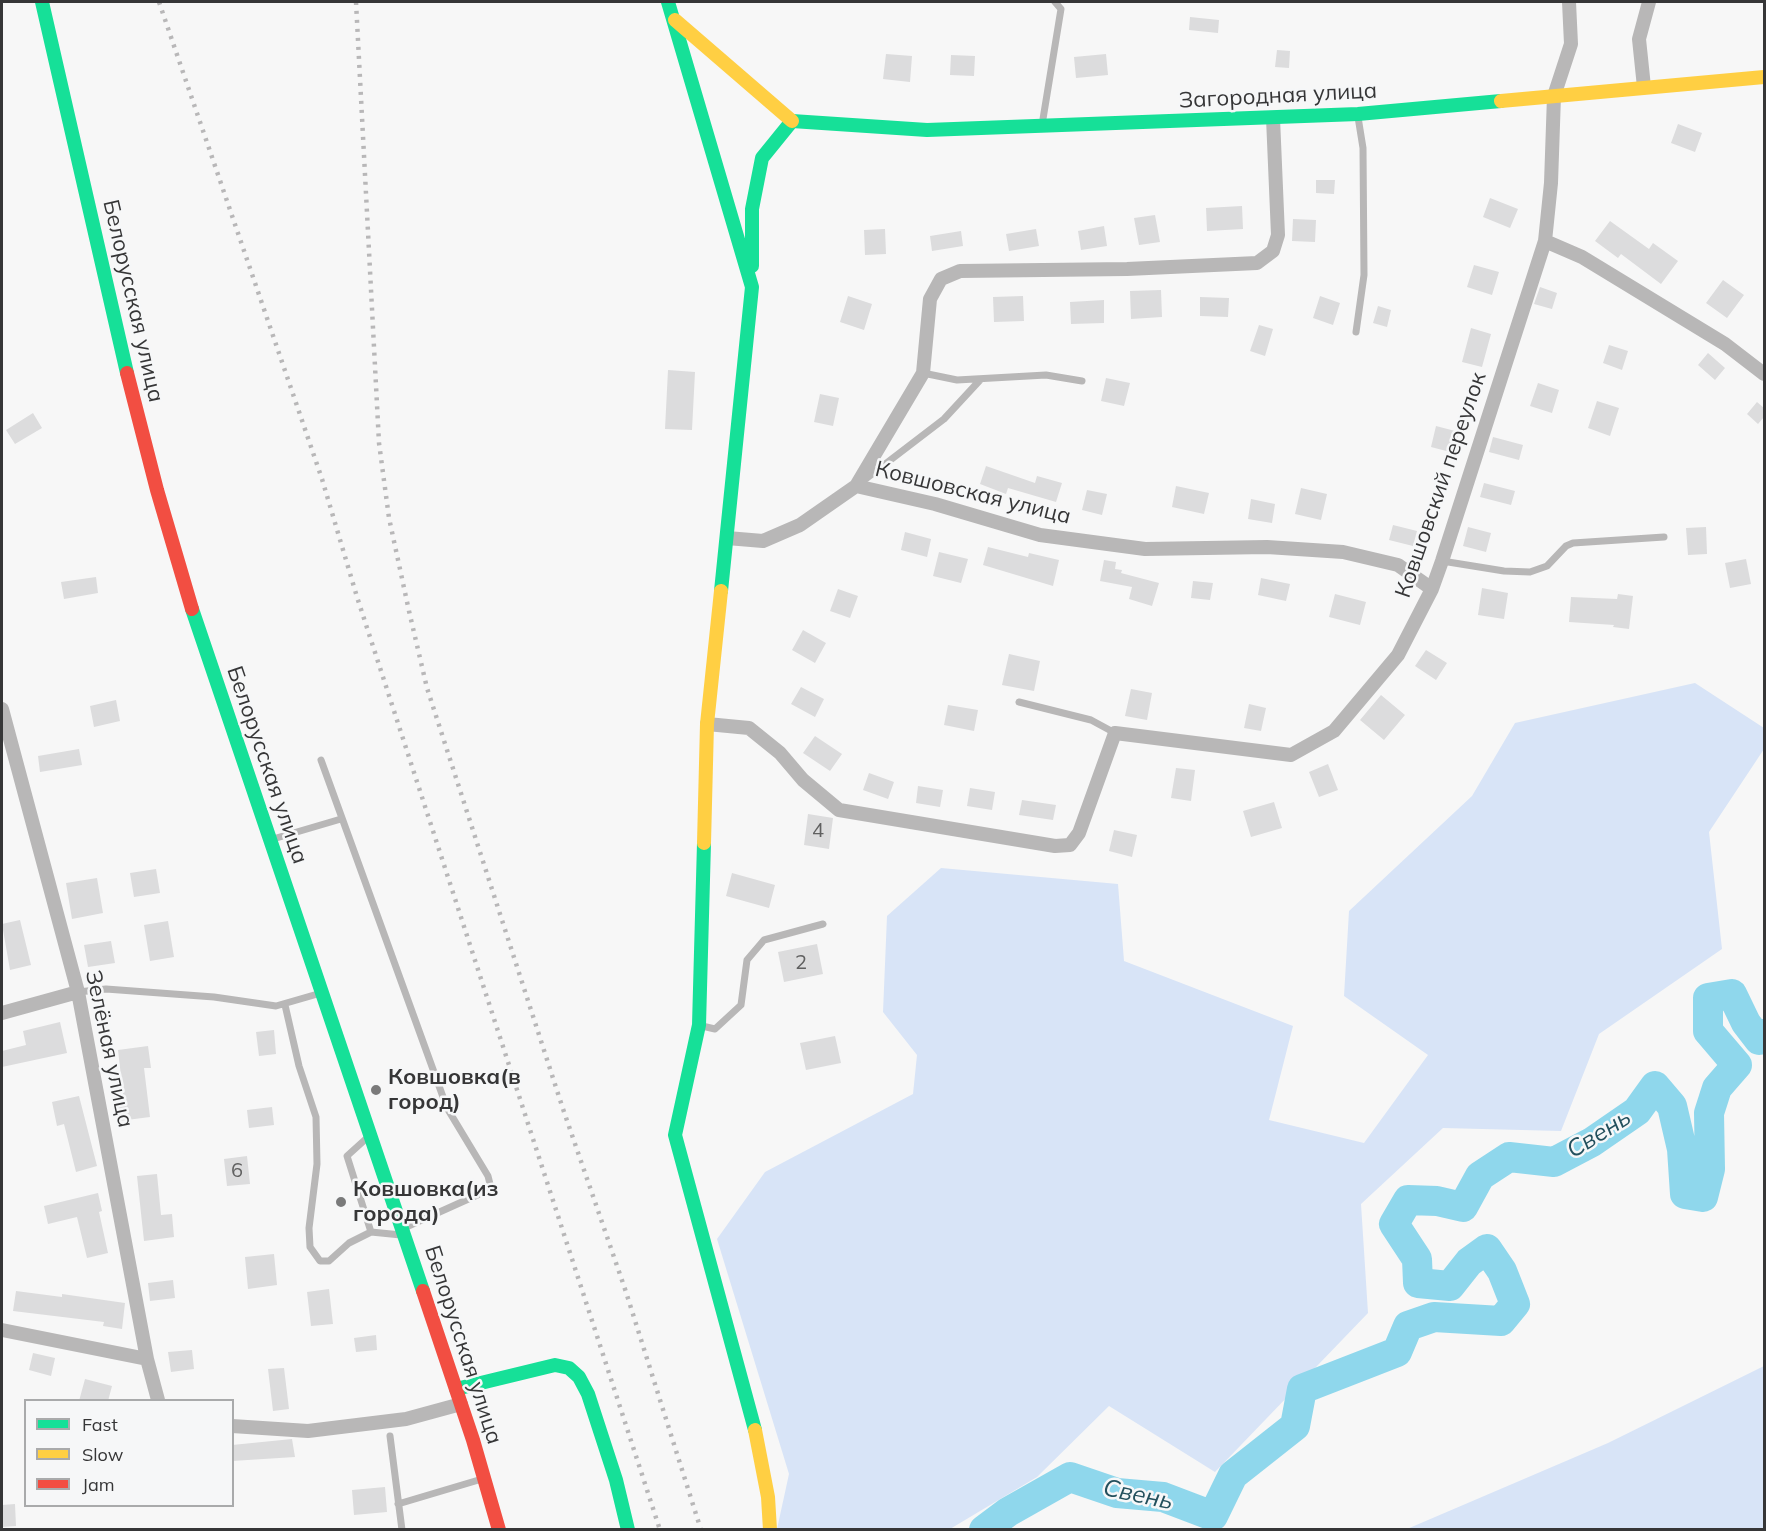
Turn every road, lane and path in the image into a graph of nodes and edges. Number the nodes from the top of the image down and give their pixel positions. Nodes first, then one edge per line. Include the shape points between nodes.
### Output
1 (42, 2) edge
2 (668, 2) edge
3 (1055, 2) edge
4 (1569, 2) edge
5 (1649, 2) edge
6 (675, 20) junction
7 (1764, 77) edge
8 (1644, 87) junction
9 (1554, 96) junction
10 (1358, 114) junction
11 (1273, 118) junction
12 (792, 121) junction
13 (1042, 127) junction
14 (1545, 241) junction
15 (752, 287) junction
16 (1356, 332) dead end
17 (923, 373) junction
18 (1764, 374) edge
19 (981, 379) junction
20 (1082, 381) dead end
21 (856, 486) junction
22 (1664, 537) dead end
23 (727, 538) junction
24 (1442, 561) junction
25 (1432, 589) junction
26 (1019, 702) dead end
27 (2, 710) edge
28 (707, 724) junction
29 (1115, 734) junction
30 (321, 760) dead end
31 (341, 819) junction
32 (270, 840) junction
33 (823, 924) dead end
34 (78, 992) junction
35 (322, 993) junction
36 (285, 1005) junction
37 (2, 1013) edge
38 (699, 1025) junction
39 (370, 1135) junction
40 (371, 1232) junction
41 (403, 1232) junction
42 (2, 1330) edge
43 (147, 1359) junction
44 (456, 1389) junction
45 (157, 1399) edge
46 (461, 1404) junction
47 (234, 1426) edge
48 (390, 1436) dead end
49 (484, 1479) junction
50 (398, 1504) junction
51 (402, 1530) edge
52 (499, 1530) edge
53 (628, 1530) edge
54 (770, 1530) edge

1 - 32 street, Белорусская улица via 157,490 192,609
2 - 6 street
3 - 13 lane via 1061,9
4 - 9 street, Ковшовский переулок via 1571,44
5 - 8 street via 1639,39
6 - 12 street
6 - 15 street
7 - 8 street, Загородная улица
8 - 9 street, Загородная улица
9 - 10 street, Загородная улица
9 - 14 street, Ковшовский переулок
10 - 11 street, Загородная улица
10 - 16 lane via 1363,148 1364,275
11 - 13 street, Загородная улица
11 - 17 street via 1278,235 1273,251 1257,263 960,271 941,279 930,299
12 - 13 street, Загородная улица via 927,130
12 - 15 street via 762,158 752,209
14 - 18 street via 1592,263 1725,344
14 - 24 street, Ковшовский переулок
15 - 23 street
17 - 19 lane via 957,380
17 - 21 street
19 - 20 lane via 1046,375
19 - 21 lane via 944,419
21 - 23 street, Ковшовская улица via 800,525 763,541
21 - 25 street, Ковшовская улица via 1040,535 1145,549 1266,547 1343,552 1398,566
22 - 24 lane via 1573,543 1548,566 1530,572
23 - 28 street
24 - 25 street, Ковшовский переулок
25 - 29 street, Ковшовский переулок via 1398,655 1334,731 1290,755
26 - 29 lane via 1091,720
27 - 34 street, Зелёная улица
28 - 29 street via 749,728 839,810 1055,846 1070,845 1079,833
28 - 38 street
30 - 31 lane
31 - 32 lane
31 - 41 lane via 447,1108 490,1184 484,1192
32 - 35 street, Белорусская улица
33 - 38 lane via 764,940 747,960 741,1005 715,1029
34 - 36 lane via 106,989
34 - 37 street
34 - 43 street, Зелёная улица
35 - 36 lane
35 - 39 street, Белорусская улица
36 - 40 lane via 316,1117 317,1164 310,1247 320,1261 329,1261 349,1243
38 - 54 street via 675,1135 756,1437
39 - 40 lane via 347,1156
39 - 41 street, Белорусская улица
40 - 41 lane
41 - 44 street, Белорусская улица
42 - 43 street
43 - 45 street, Зелёная улица
44 - 46 street, Белорусская улица
44 - 53 street via 555,1365 569,1368 588,1394
46 - 47 street via 406,1419 308,1431
46 - 49 street, Белорусская улица
48 - 50 lane
49 - 50 lane
49 - 52 street, Белорусская улица
50 - 51 lane

